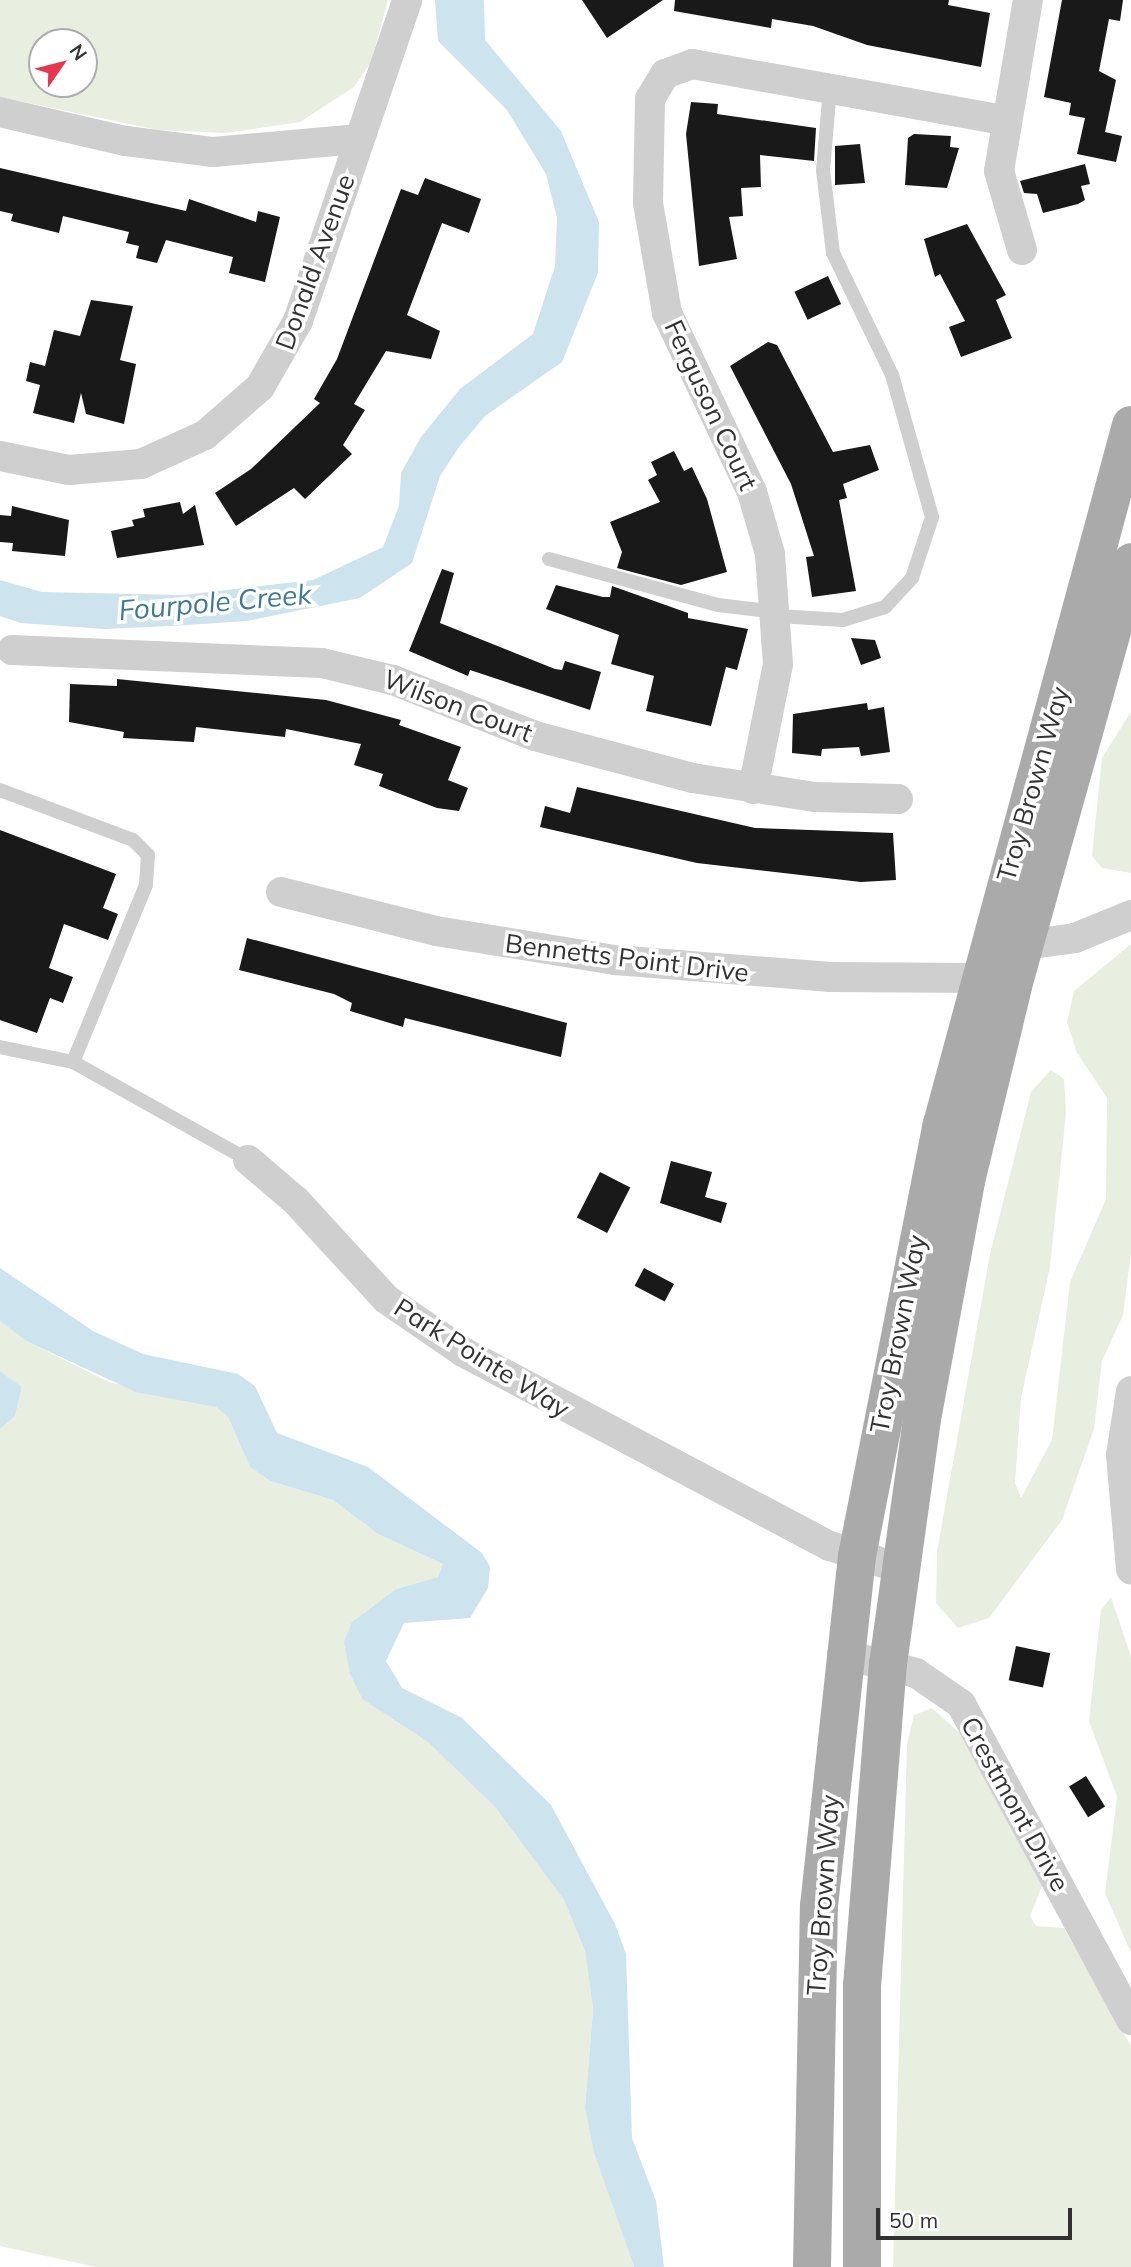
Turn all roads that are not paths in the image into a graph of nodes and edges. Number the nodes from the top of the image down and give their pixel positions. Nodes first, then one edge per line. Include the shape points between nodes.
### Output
1 (407, 0) edge
2 (1028, 0) edge
3 (830, 89) junction
4 (0, 112) edge
5 (1004, 120) junction
6 (359, 139) junction
7 (1021, 250) dead end
8 (1131, 425) edge
9 (0, 456) edge
10 (549, 559) dead end
11 (1131, 562) edge
12 (778, 614) junction
13 (12, 650) dead end
14 (753, 789) junction
15 (0, 790) edge
16 (898, 799) dead end
17 (281, 892) dead end
18 (1131, 915) edge
19 (1025, 945) junction
20 (979, 978) junction
21 (0, 1047) edge
22 (73, 1062) junction
23 (248, 1160) joint
24 (1131, 1391) edge
25 (857, 1556) junction
26 (899, 1568) junction
27 (1131, 1570) edge
28 (842, 1654) junction
29 (888, 1664) junction
30 (1131, 2020) edge
31 (812, 2267) edge
32 (862, 2267) edge

1 - 6 street, Donald Avenue
2 - 5 street
3 - 5 street, Ferguson Court
3 - 12 lane via 823,198 833,253 892,374 932,517 912,578 885,607 843,620
3 - 12 street, Ferguson Court via 691,64 665,74 647,117 648,203 667,313 756,501
4 - 6 street via 126,141 213,152
5 - 7 street via 1002,196
6 - 9 street, Donald Avenue via 298,321 282,356 237,411 205,435 141,464 69,470
8 - 20 main road, Troy Brown Way
10 - 12 lane via 718,605
11 - 19 main road, Troy Brown Way
12 - 14 street, Ferguson Court via 778,664
13 - 14 street, Wilson Court via 344,666 543,738
14 - 16 street, Wilson Court
15 - 22 lane via 134,840 148,855 146,885
17 - 20 street, Bennetts Point Drive via 436,931 591,957 830,977
18 - 19 street via 1075,938
19 - 26 main road, Troy Brown Way via 966,1181
20 - 25 main road, Troy Brown Way via 908,1275
21 - 22 lane, Park Pointe Way
22 - 23 lane, Park Pointe Way
23 - 25 street, Park Pointe Way via 296,1201 386,1298 463,1352 601,1429
24 - 27 street via 1121,1455
25 - 26 street, Park Pointe Way
25 - 28 main road, Troy Brown Way
26 - 29 main road, Troy Brown Way
28 - 29 street, Crestmont Drive
28 - 31 main road, Troy Brown Way via 819,1906
29 - 30 street, Crestmont Drive via 936,1683 966,1711
29 - 32 main road, Troy Brown Way via 862,1986

